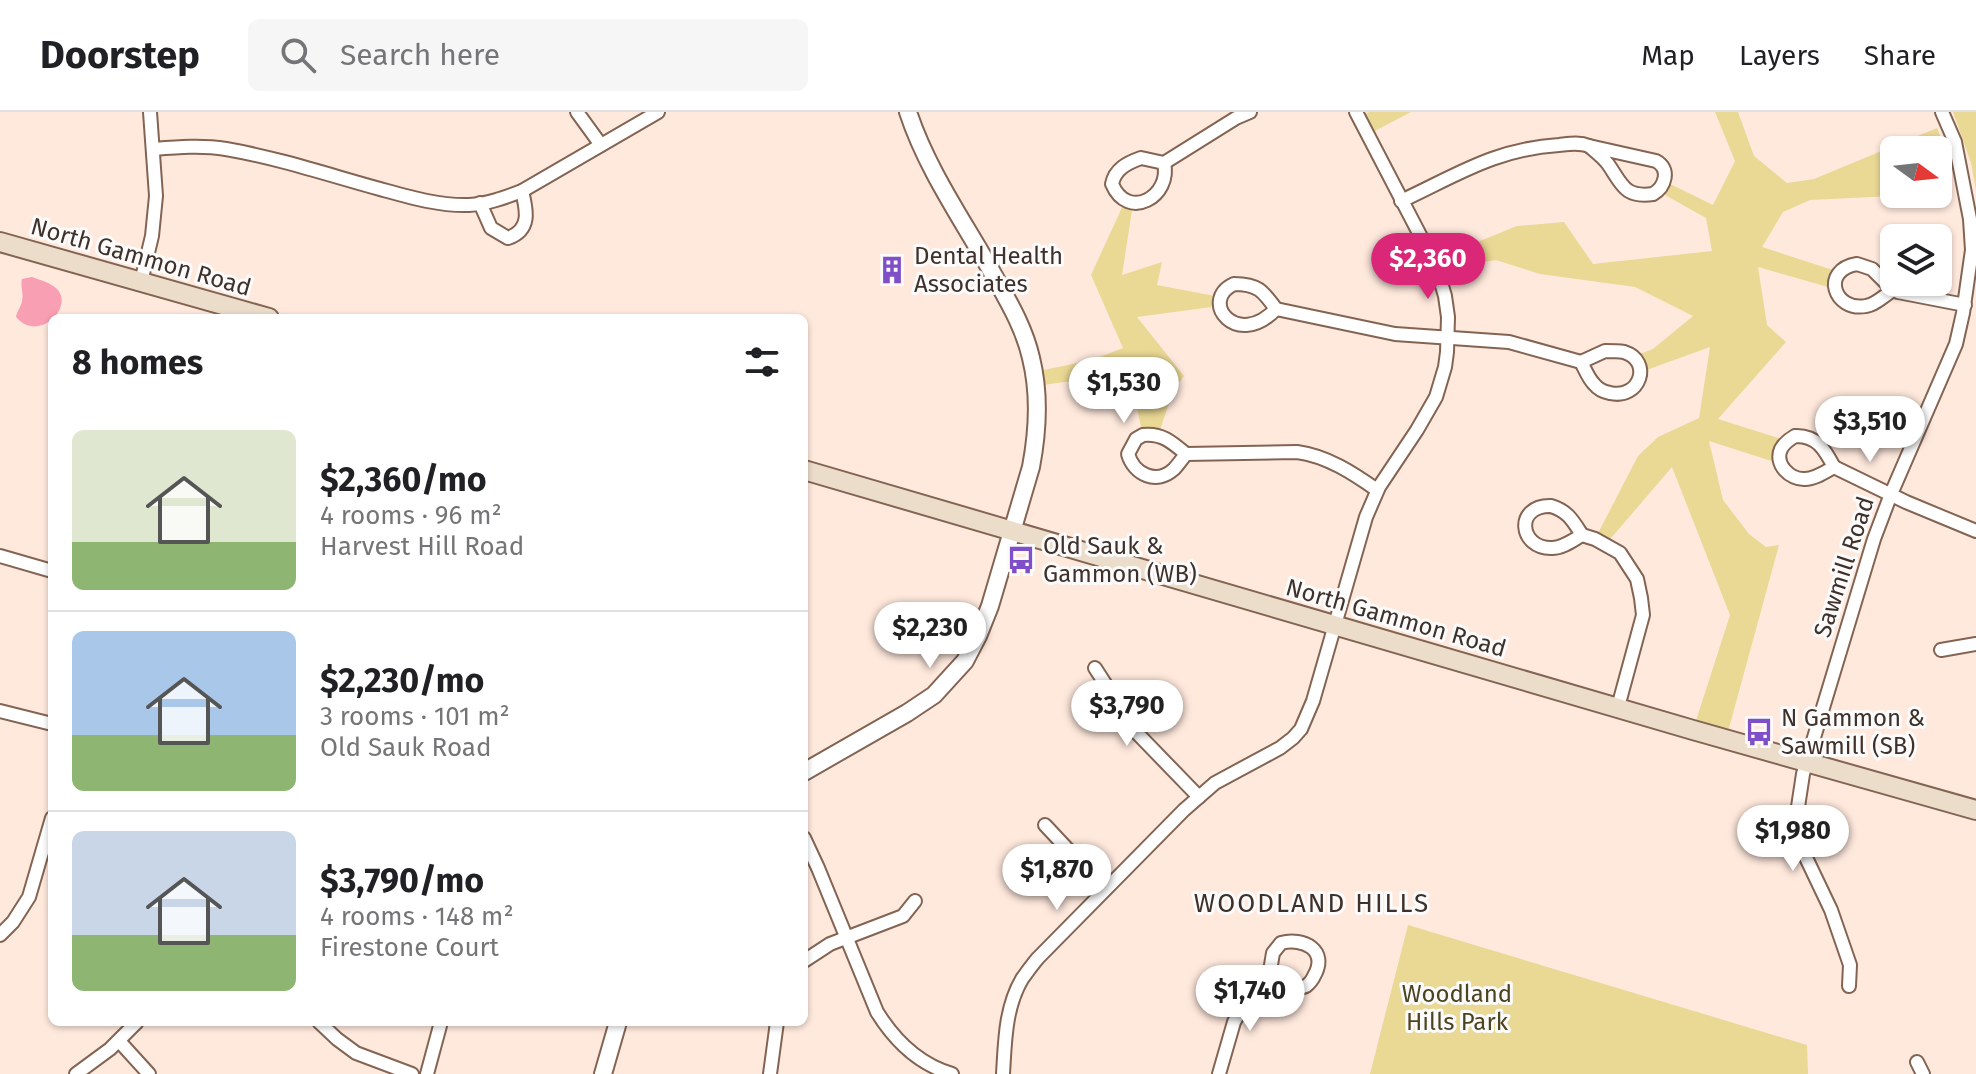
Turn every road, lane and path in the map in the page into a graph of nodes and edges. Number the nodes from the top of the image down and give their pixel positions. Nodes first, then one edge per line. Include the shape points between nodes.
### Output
1 (150, 112) edge
2 (577, 112) edge
3 (658, 112) edge
4 (908, 112) edge
5 (1250, 112) edge
6 (1356, 112) edge
7 (1942, 112) edge
8 (601, 145) junction
9 (1589, 146) junction
10 (153, 149) junction
11 (1164, 163) junction
12 (522, 191) junction
13 (1401, 201) junction
14 (480, 203) junction
15 (0, 242) edge
16 (141, 282) junction
17 (1893, 290) joint
18 (1913, 296) edge
19 (1276, 309) junction
20 (1968, 311) edge
21 (255, 314) edge
22 (1448, 338) junction
23 (1581, 362) junction
24 (1186, 454) junction
25 (1834, 467) junction
26 (808, 471) edge
27 (1377, 490) junction
28 (1891, 494) junction
29 (1976, 531) edge
30 (1012, 532) junction
31 (1582, 535) junction
32 (0, 556) edge
33 (48, 570) edge
34 (1335, 625) junction
35 (1976, 644) edge
36 (1941, 650) dead end
37 (1095, 668) dead end
38 (1618, 707) junction
39 (0, 711) edge
40 (48, 723) edge
41 (1807, 762) junction
42 (808, 770) edge
43 (1199, 797) junction
44 (1976, 810) edge
45 (1045, 825) dead end
46 (48, 832) edge
47 (808, 847) edge
48 (1105, 889) junction
49 (915, 901) dead end
50 (0, 935) edge
51 (846, 937) junction
52 (808, 958) edge
53 (1268, 983) junction
54 (1849, 986) dead end
55 (133, 1026) edge
56 (323, 1026) edge
57 (440, 1026) edge
58 (617, 1026) edge
59 (776, 1026) edge
60 (119, 1041) junction
61 (76, 1074) edge
62 (149, 1074) edge
63 (412, 1074) edge
64 (427, 1074) edge
65 (603, 1074) edge
66 (770, 1074) edge
67 (952, 1074) edge
68 (1003, 1074) edge
69 (1219, 1074) edge

1 - 10 street
2 - 8 street
3 - 8 street
4 - 30 street via 926,155 1013,309 1031,358 1037,426
5 - 11 street
6 - 13 street
7 - 20 street, Sawmill Road via 1955,142 1970,219
8 - 12 street
9 - 9 street via 1662,164 1663,185 1645,196 1626,191
9 - 13 street via 1509,152
10 - 14 street via 223,149 412,198
10 - 16 street via 155,217
11 - 11 street via 1134,160 1114,175 1112,184 1125,201 1142,203 1162,187
12 - 14 street
12 - 14 street via 526,219 523,229 508,238 491,228
13 - 22 street via 1440,279
15 - 16 main road, North Gammon Road
16 - 21 main road, North Gammon Road
17 - 17 street via 1872,269 1857,264 1847,265 1834,281 1836,294 1855,306 1868,306
18 - 20 street
19 - 19 street via 1264,293 1245,284 1227,287 1220,297 1222,314 1240,325 1258,323
19 - 22 street via 1384,332
20 - 28 street, Sawmill Road
22 - 23 street via 1509,342
22 - 27 street via 1436,397
23 - 23 street via 1593,384 1614,394 1633,389 1641,372 1638,362 1624,352 1605,351
24 - 24 street via 1166,438 1150,435 1136,439 1128,454 1140,473 1159,477
24 - 27 street via 1310,454
25 - 25 street via 1821,444 1806,437 1795,436 1781,449 1785,471 1799,478 1816,477
25 - 28 street
26 - 30 main road, North Gammon Road
27 - 34 street
28 - 29 street
28 - 41 street, Sawmill Road
30 - 34 main road, North Gammon Road
30 - 42 street via 992,600 965,661 934,695
31 - 31 street via 1565,512 1551,506 1533,509 1527,519 1530,541 1543,547 1558,547
31 - 38 street via 1620,553 1637,579 1643,615
32 - 33 street
34 - 38 main road, North Gammon Road
34 - 43 street via 1301,729 1284,746 1229,774
35 - 36 street
37 - 43 street via 1130,724
38 - 41 main road, North Gammon Road
39 - 40 street
41 - 44 main road, North Gammon Road
41 - 54 street, Sawmill Road via 1796,820 1800,845 1836,924 1850,965
43 - 48 street
45 - 48 street
46 - 50 street via 29,897
47 - 51 street
48 - 68 street via 1022,980 1006,1027
49 - 51 street via 903,916
51 - 52 street
51 - 67 street via 887,1029 914,1056
53 - 53 street via 1306,986 1317,971 1316,952 1302,941 1281,943 1273,953
53 - 69 street via 1234,1022
55 - 60 street
56 - 63 street via 356,1053
57 - 64 street
58 - 65 street
59 - 66 street
60 - 61 street
60 - 62 street

